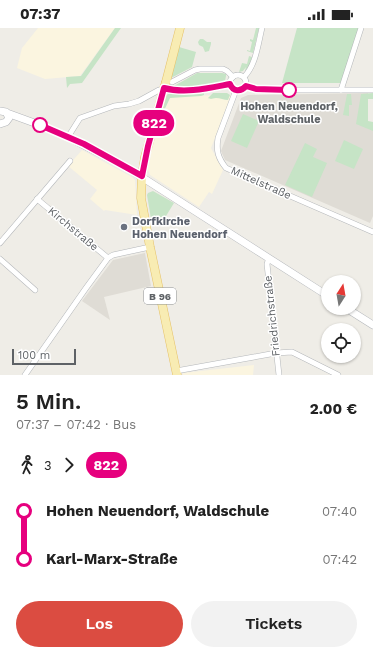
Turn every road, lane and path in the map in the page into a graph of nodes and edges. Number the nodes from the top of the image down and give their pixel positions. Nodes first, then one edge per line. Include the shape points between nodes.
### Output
1 (180, 28) edge
2 (262, 28) edge
3 (361, 28) edge
4 (233, 76) junction
5 (244, 77) junction
6 (230, 84) junction
7 (246, 86) junction
8 (165, 87) junction
9 (236, 90) junction
10 (341, 90) junction
11 (373, 90) edge
12 (5, 114) edge
13 (0, 124) edge
14 (68, 137) junction
15 (70, 161) dead end
16 (142, 176) junction
17 (37, 199) junction
18 (373, 232) edge
19 (0, 242) edge
20 (150, 247) junction
21 (108, 258) junction
22 (269, 258) junction
23 (0, 259) edge
24 (35, 290) dead end
25 (321, 291) edge
26 (357, 315) edge
27 (373, 325) edge
28 (276, 353) junction
29 (176, 373) edge
30 (25, 375) edge
31 (279, 375) edge
32 (338, 375) edge

1 - 8 main road, B 96
2 - 5 street via 252,65
3 - 10 street
4 - 5 street
4 - 6 street
4 - 8 street via 222,69 200,69
5 - 7 street
6 - 8 street via 200,90
6 - 9 street
7 - 9 street
7 - 10 street via 265,90
8 - 14 street via 139,101 114,106 80,118
8 - 16 main road, B 96 via 146,151
9 - 18 street, Mittelstraße via 217,144 218,158 226,168
10 - 11 street
12 - 13 main road via 5,123
12 - 14 main road
14 - 16 main road
15 - 17 street
16 - 20 main road, B 96 via 141,201
16 - 22 main road
17 - 19 street
17 - 21 street, Kirchstraße
20 - 21 street
20 - 29 main road, B 96
21 - 30 street
22 - 25 main road
22 - 28 street, Friedrichstraße via 266,264
23 - 24 street
26 - 27 main road
28 - 29 street
28 - 31 street, Friedrichstraße
28 - 32 street via 292,352

